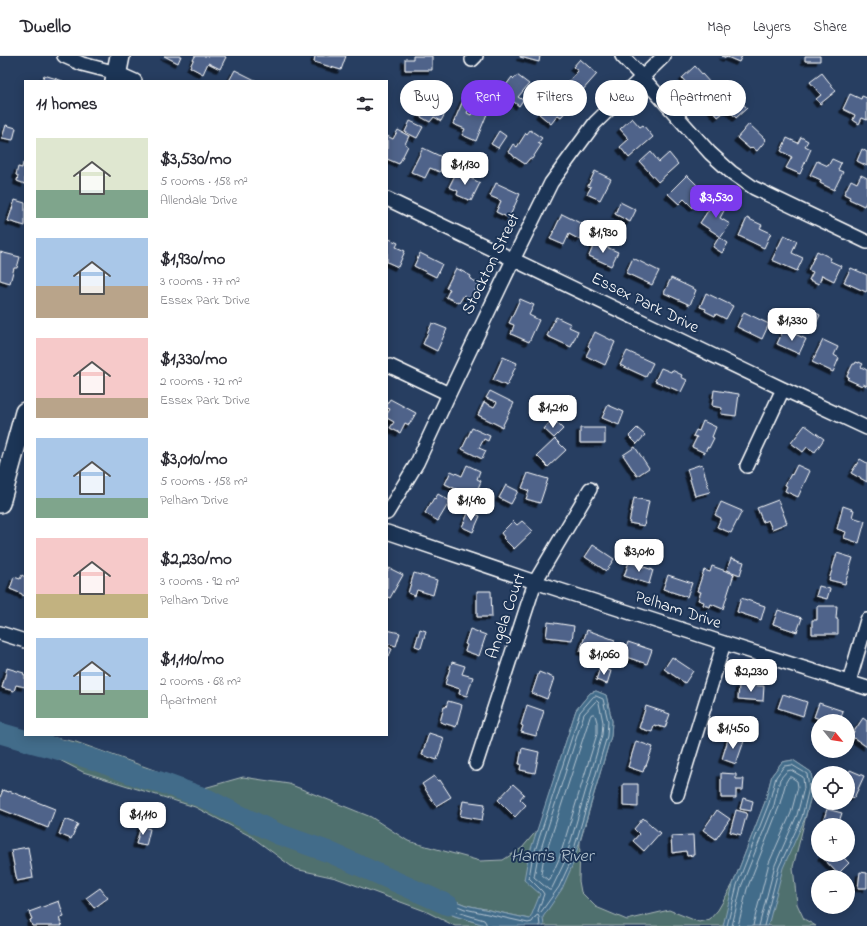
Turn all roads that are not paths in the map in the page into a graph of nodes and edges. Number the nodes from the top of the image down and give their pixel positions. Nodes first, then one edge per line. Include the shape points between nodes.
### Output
1 (64, 56) edge
2 (622, 56) edge
3 (664, 56) edge
4 (117, 70) edge
5 (642, 77) junction
6 (133, 80) edge
7 (388, 199) edge
8 (867, 242) edge
9 (513, 260) junction
10 (390, 366) dead end
11 (783, 389) junction
12 (449, 394) junction
13 (24, 416) edge
14 (867, 428) edge
15 (748, 466) dead end
16 (590, 489) dead end
17 (0, 503) edge
18 (388, 511) edge
19 (388, 532) edge
20 (535, 582) junction
21 (867, 620) edge
22 (0, 633) edge
23 (24, 641) edge
24 (724, 644) junction
25 (848, 682) junction
26 (867, 688) edge
27 (476, 764) dead end
28 (677, 796) dead end

1 - 4 street via 82,64
2 - 5 street
3 - 5 street, Stockton Street
4 - 6 street
5 - 8 street via 710,153 731,172 754,188
5 - 9 street, Stockton Street via 595,122 551,183
7 - 9 street, Essex Park Drive
9 - 11 street, Essex Park Drive
9 - 12 street, Stockton Street
10 - 12 street
11 - 14 street, Essex Park Drive
11 - 15 street
12 - 18 street, Stockton Street via 417,463
13 - 17 main road
16 - 20 street, Angela Court
19 - 20 street, Pelham Drive
20 - 24 street, Pelham Drive
20 - 27 street, Angela Court
21 - 25 street
22 - 23 street
24 - 25 street, Pelham Drive
24 - 28 street
25 - 26 street, Pelham Drive

